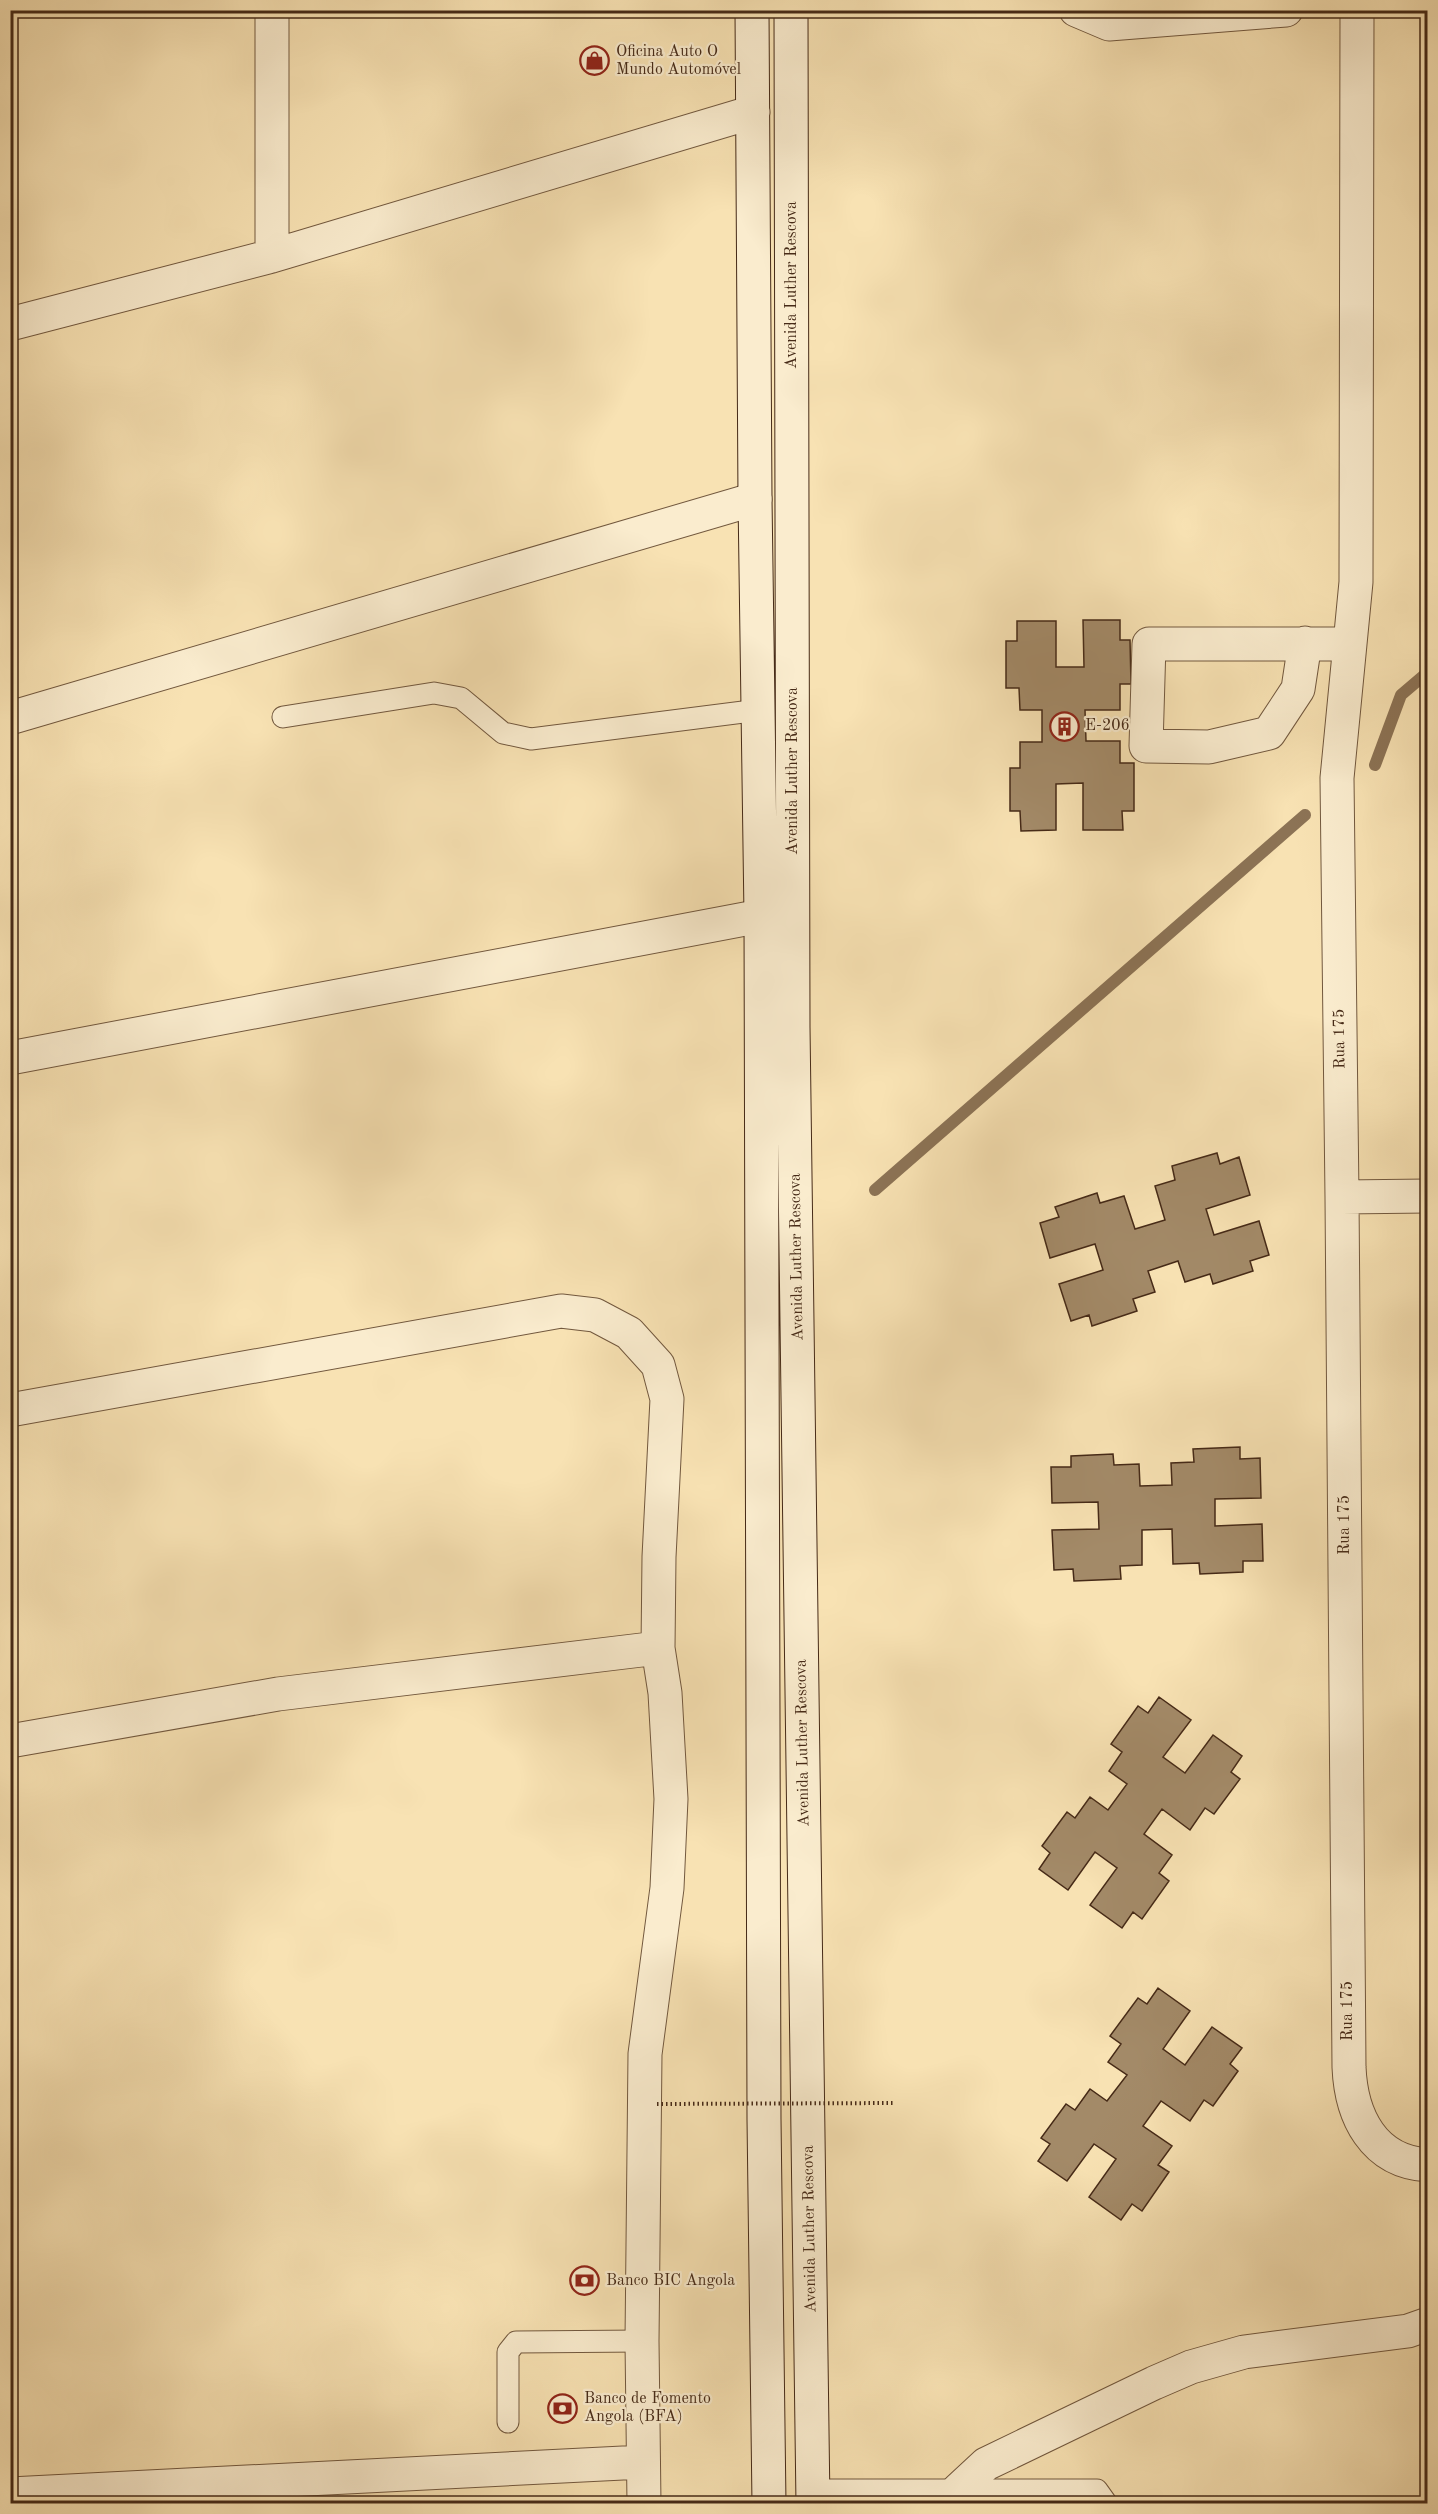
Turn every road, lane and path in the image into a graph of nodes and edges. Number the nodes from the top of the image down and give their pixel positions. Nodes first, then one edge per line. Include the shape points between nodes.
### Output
1 (272, 10) edge
2 (752, 10) edge
3 (791, 10) edge
4 (1076, 10) edge
5 (1286, 10) edge
6 (1356, 10) edge
7 (753, 112) junction
8 (272, 256) junction
9 (10, 324) edge
10 (754, 499) junction
11 (1305, 643) junction
12 (1350, 644) junction
13 (759, 710) junction
14 (284, 717) dead end
15 (10, 718) edge
16 (761, 916) junction
17 (10, 1058) edge
18 (1428, 1196) edge
19 (1342, 1197) junction
20 (10, 1410) edge
21 (657, 1648) junction
22 (10, 1741) edge
23 (894, 2103) dead end
24 (657, 2104) dead end
25 (1428, 2165) edge
26 (1428, 2324) edge
27 (642, 2341) junction
28 (508, 2422) dead end
29 (643, 2462) junction
30 (958, 2490) junction
31 (10, 2494) edge
32 (814, 2497) edge
33 (644, 2504) edge
34 (769, 2504) edge
35 (1107, 2504) edge

1 - 8 street
2 - 7 street, Avenida Luther Rescova
3 - 32 street, Avenida Luther Rescova via 793,1027
4 - 5 street via 1109,24
6 - 12 street, Rua 175 via 1356,571
7 - 8 street
7 - 10 street, Avenida Luther Rescova
8 - 9 street
10 - 13 street, Avenida Luther Rescova
10 - 15 street
11 - 11 street via 1149,644 1146,746 1209,747 1269,733 1298,689
11 - 12 street
12 - 19 street, Rua 175 via 1337,778
13 - 14 lane via 531,738 503,733 461,698 434,693
13 - 16 street, Avenida Luther Rescova
16 - 17 street
16 - 34 street, Avenida Luther Rescova via 764,2119
18 - 19 street
19 - 25 street, Rua 175 via 1350,2092 1357,2116 1372,2140 1393,2156
20 - 21 street via 561,1311 596,1315 629,1333 658,1365 667,1399
21 - 22 street via 278,1694
21 - 27 street via 665,1693 671,1800 667,1888 645,2054
23 - 24 path, bridge
26 - 30 street via 1408,2331 1244,2352 1191,2367 986,2464
27 - 28 lane via 516,2342 508,2352
27 - 29 street
29 - 31 street
29 - 33 street
30 - 32 lane
30 - 35 lane via 1097,2490

